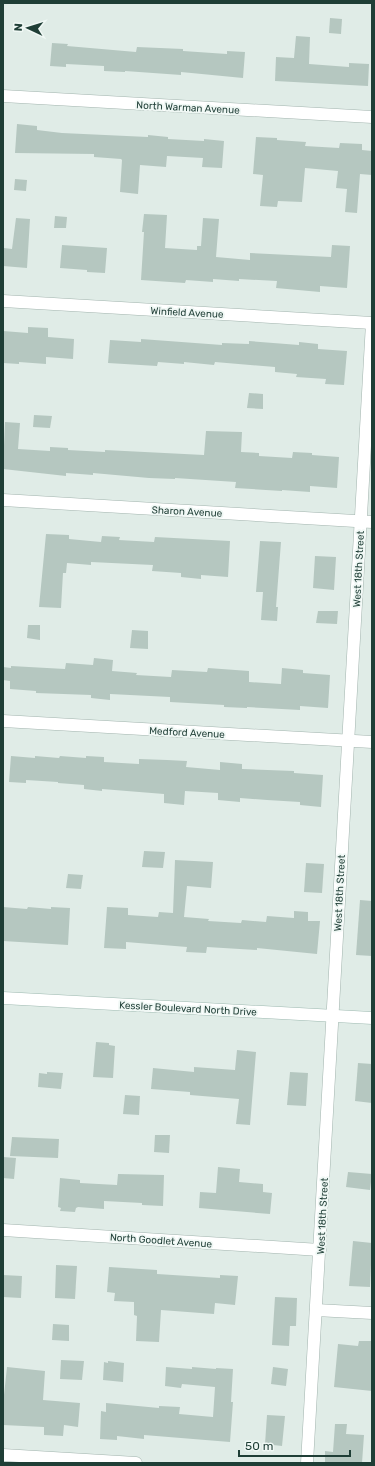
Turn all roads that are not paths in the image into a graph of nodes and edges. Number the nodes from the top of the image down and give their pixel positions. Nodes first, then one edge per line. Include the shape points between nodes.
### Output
1 (3, 96) edge
2 (372, 117) edge
3 (3, 301) edge
4 (372, 323) edge
5 (3, 500) edge
6 (366, 521) edge
7 (3, 721) edge
8 (348, 741) junction
9 (372, 742) edge
10 (3, 998) edge
11 (333, 1016) junction
12 (372, 1018) edge
13 (3, 1230) edge
14 (320, 1250) junction
15 (316, 1310) junction
16 (372, 1313) edge
17 (3, 1455) edge
18 (136, 1463) edge
19 (307, 1463) edge

1 - 2 street, North Warman Avenue
3 - 4 street, Winfield Avenue
4 - 6 street, West 18th Street
5 - 6 street, Sharon Avenue
6 - 8 street, West 18th Street
7 - 8 street, Medford Avenue
8 - 9 street, Medford Avenue
8 - 11 street, West 18th Street
10 - 11 street, Kessler Boulevard North Drive
11 - 12 street, Kessler Boulevard North Drive
11 - 14 street, West 18th Street
13 - 14 street, North Goodlet Avenue
14 - 15 street, West 18th Street
15 - 16 street
15 - 19 street, West 18th Street
17 - 18 street

